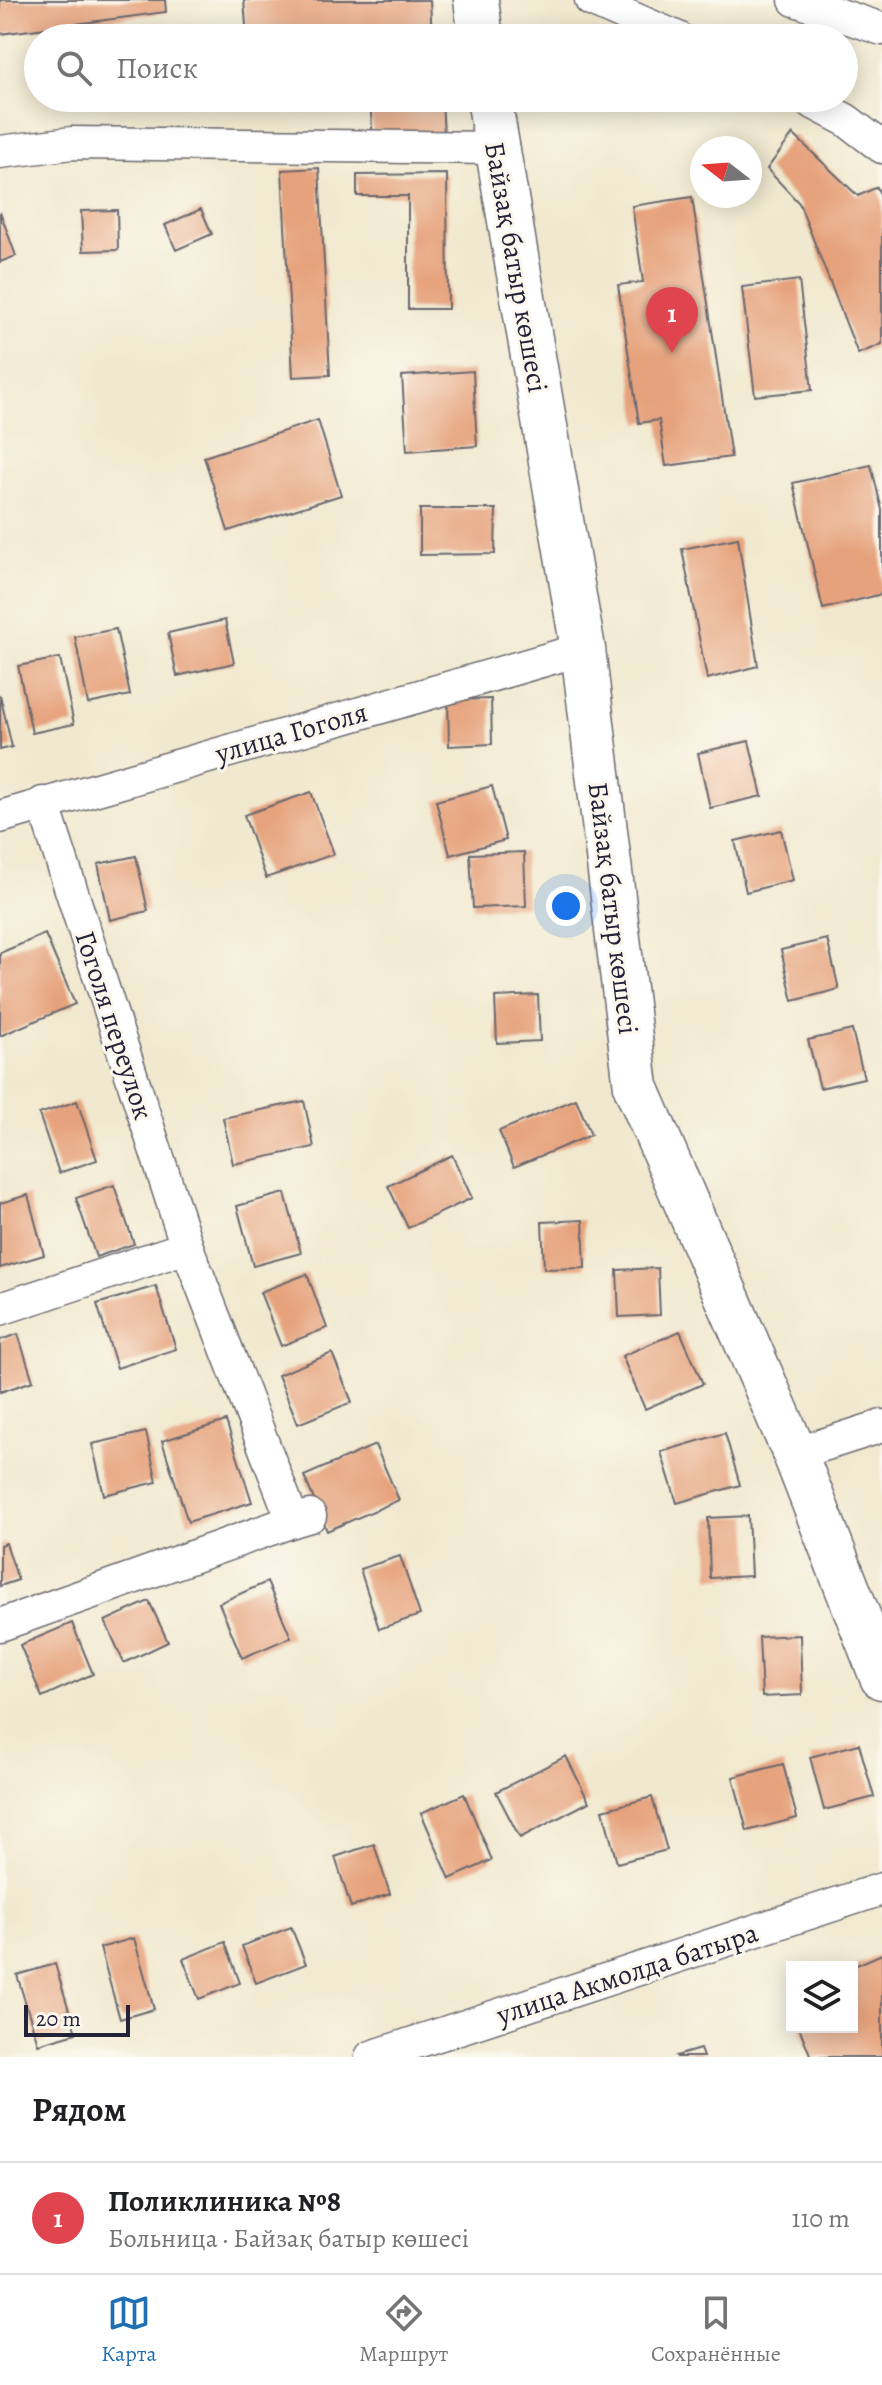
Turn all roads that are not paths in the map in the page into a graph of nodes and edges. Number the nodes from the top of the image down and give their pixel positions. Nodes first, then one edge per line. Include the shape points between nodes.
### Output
1 (476, 0) edge
2 (591, 0) edge
3 (795, 0) edge
4 (479, 24) edge
5 (646, 24) edge
6 (882, 29) edge
7 (491, 112) edge
8 (831, 112) edge
9 (882, 147) edge
10 (496, 148) junction
11 (0, 152) edge
12 (583, 649) junction
13 (43, 803) junction
14 (0, 817) edge
15 (187, 1247) junction
16 (0, 1309) edge
17 (882, 1426) edge
18 (795, 1454) junction
19 (0, 1625) edge
20 (882, 1677) edge
21 (882, 1889) edge
22 (371, 2057) edge

1 - 4 main road
2 - 5 street
3 - 6 street
7 - 10 main road, Байзақ батыр көшесі
8 - 9 street
10 - 11 street via 72,143
10 - 12 main road, Байзақ батыр көшесі
12 - 13 street, улица Гоголя
12 - 18 main road, Байзақ батыр көшесі via 636,1087
13 - 14 street, улица Гоголя
13 - 15 street, Гоголя переулок
15 - 16 street
15 - 19 street, Гоголя переулок via 302,1518
17 - 18 street
18 - 20 main road, Байзақ батыр көшесі
21 - 22 street, улица Акмолда батыра

